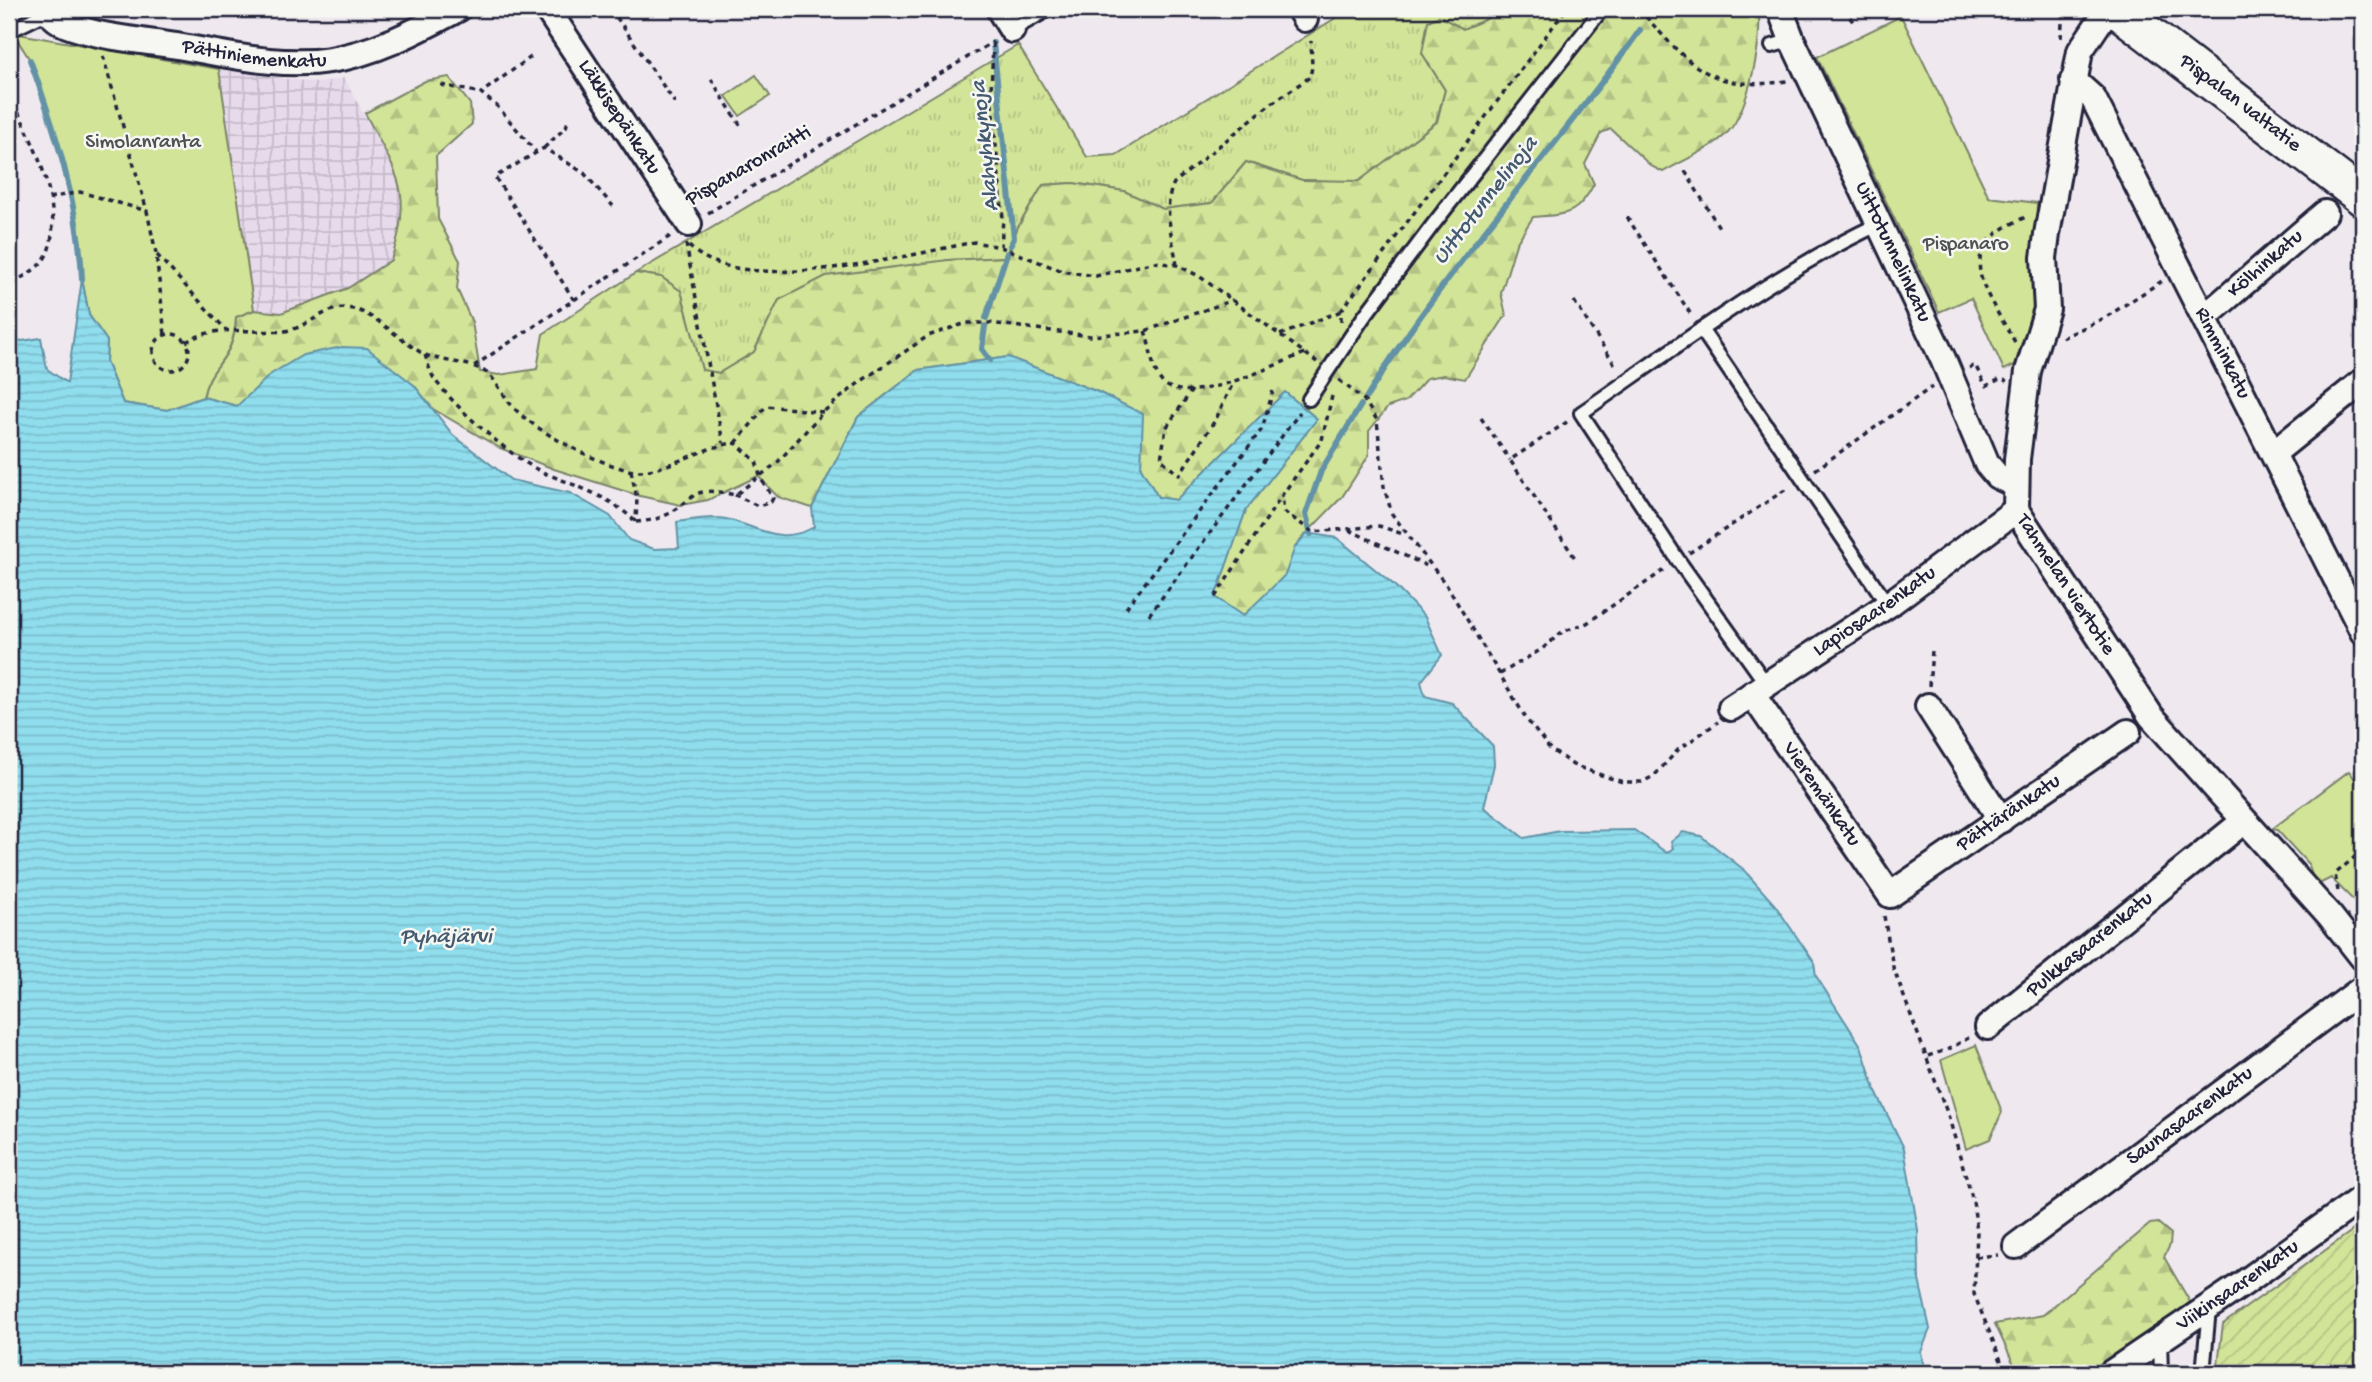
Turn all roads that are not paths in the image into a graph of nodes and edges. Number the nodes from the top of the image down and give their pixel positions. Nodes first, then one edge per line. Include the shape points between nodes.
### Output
1 (458, 9) edge
2 (547, 9) edge
3 (999, 9) edge
4 (1049, 9) edge
5 (1602, 9) edge
6 (1780, 9) edge
7 (2108, 9) edge
8 (2116, 9) edge
9 (2156, 9) edge
10 (47, 10) edge
11 (9, 32) edge
12 (1003, 36) joint
13 (2200, 71) junction
14 (2073, 80) junction
15 (2363, 198) edge
16 (2325, 213) dead end
17 (1879, 224) junction
18 (687, 233) road end
19 (2206, 316) junction
20 (1701, 329) junction
21 (2363, 381) edge
22 (1309, 399) road end
23 (2274, 452) junction
24 (2016, 485) junction
25 (2016, 510) junction
26 (1888, 606) junction
27 (2363, 632) edge
28 (1760, 690) junction
29 (1927, 706) road end
30 (1731, 708) road end
31 (2129, 732) dead end
32 (2001, 820) junction
33 (2244, 821) junction
34 (1890, 895) joint
35 (2363, 958) edge
36 (2363, 988) edge
37 (1988, 1027) road end
38 (2363, 1197) edge
39 (2016, 1247) dead end
40 (2210, 1306) junction
41 (2160, 1338) junction
42 (2111, 1373) edge
43 (2161, 1373) edge
44 (2203, 1373) edge

1 - 10 street, Pättiniemenkatu via 405,37 363,52 303,63 97,33 64,24
2 - 18 street, Läkkisepänkatu
3 - 12 street
4 - 12 lane
5 - 22 lane via 1432,226
6 - 17 street, Uittotunnelinkatu via 1782,43
7 - 14 street, Tahmelan viertotie via 2080,51
8 - 13 main road, Pispalan valtatie
9 - 13 main road
10 - 11 lane
13 - 15 main road, Pispalan valtatie
14 - 19 street, Rimminkatu via 2093,98
14 - 24 street, Tahmelan viertotie via 2046,234 2047,309 2028,370
16 - 19 street, Kölhinkatu
17 - 20 lane via 1814,257
17 - 24 street, Uittotunnelinkatu via 1987,464 1997,476
19 - 23 street, Rimminkatu
20 - 26 lane
20 - 28 lane via 1581,413
21 - 23 street
23 - 27 street, Rimminkatu
24 - 25 street, Tahmelan viertotie
25 - 26 street, Lapiosaarenkatu
25 - 33 street, Tahmelan viertotie via 2151,716
26 - 28 street, Lapiosaarenkatu
28 - 30 street, Lapiosaarenkatu
28 - 34 street, Vieremänkatu
29 - 32 street
31 - 32 street, Pättäränkatu
32 - 34 street, Pättäränkatu
33 - 35 street, Tahmelan viertotie
33 - 37 street, Pulkkasaarenkatu
36 - 39 street, Saunasaarenkatu
38 - 40 street, Viikinsaarenkatu
40 - 41 street, Viikinsaarenkatu
40 - 44 lane
41 - 42 street, Viikinsaarenkatu
41 - 43 lane

